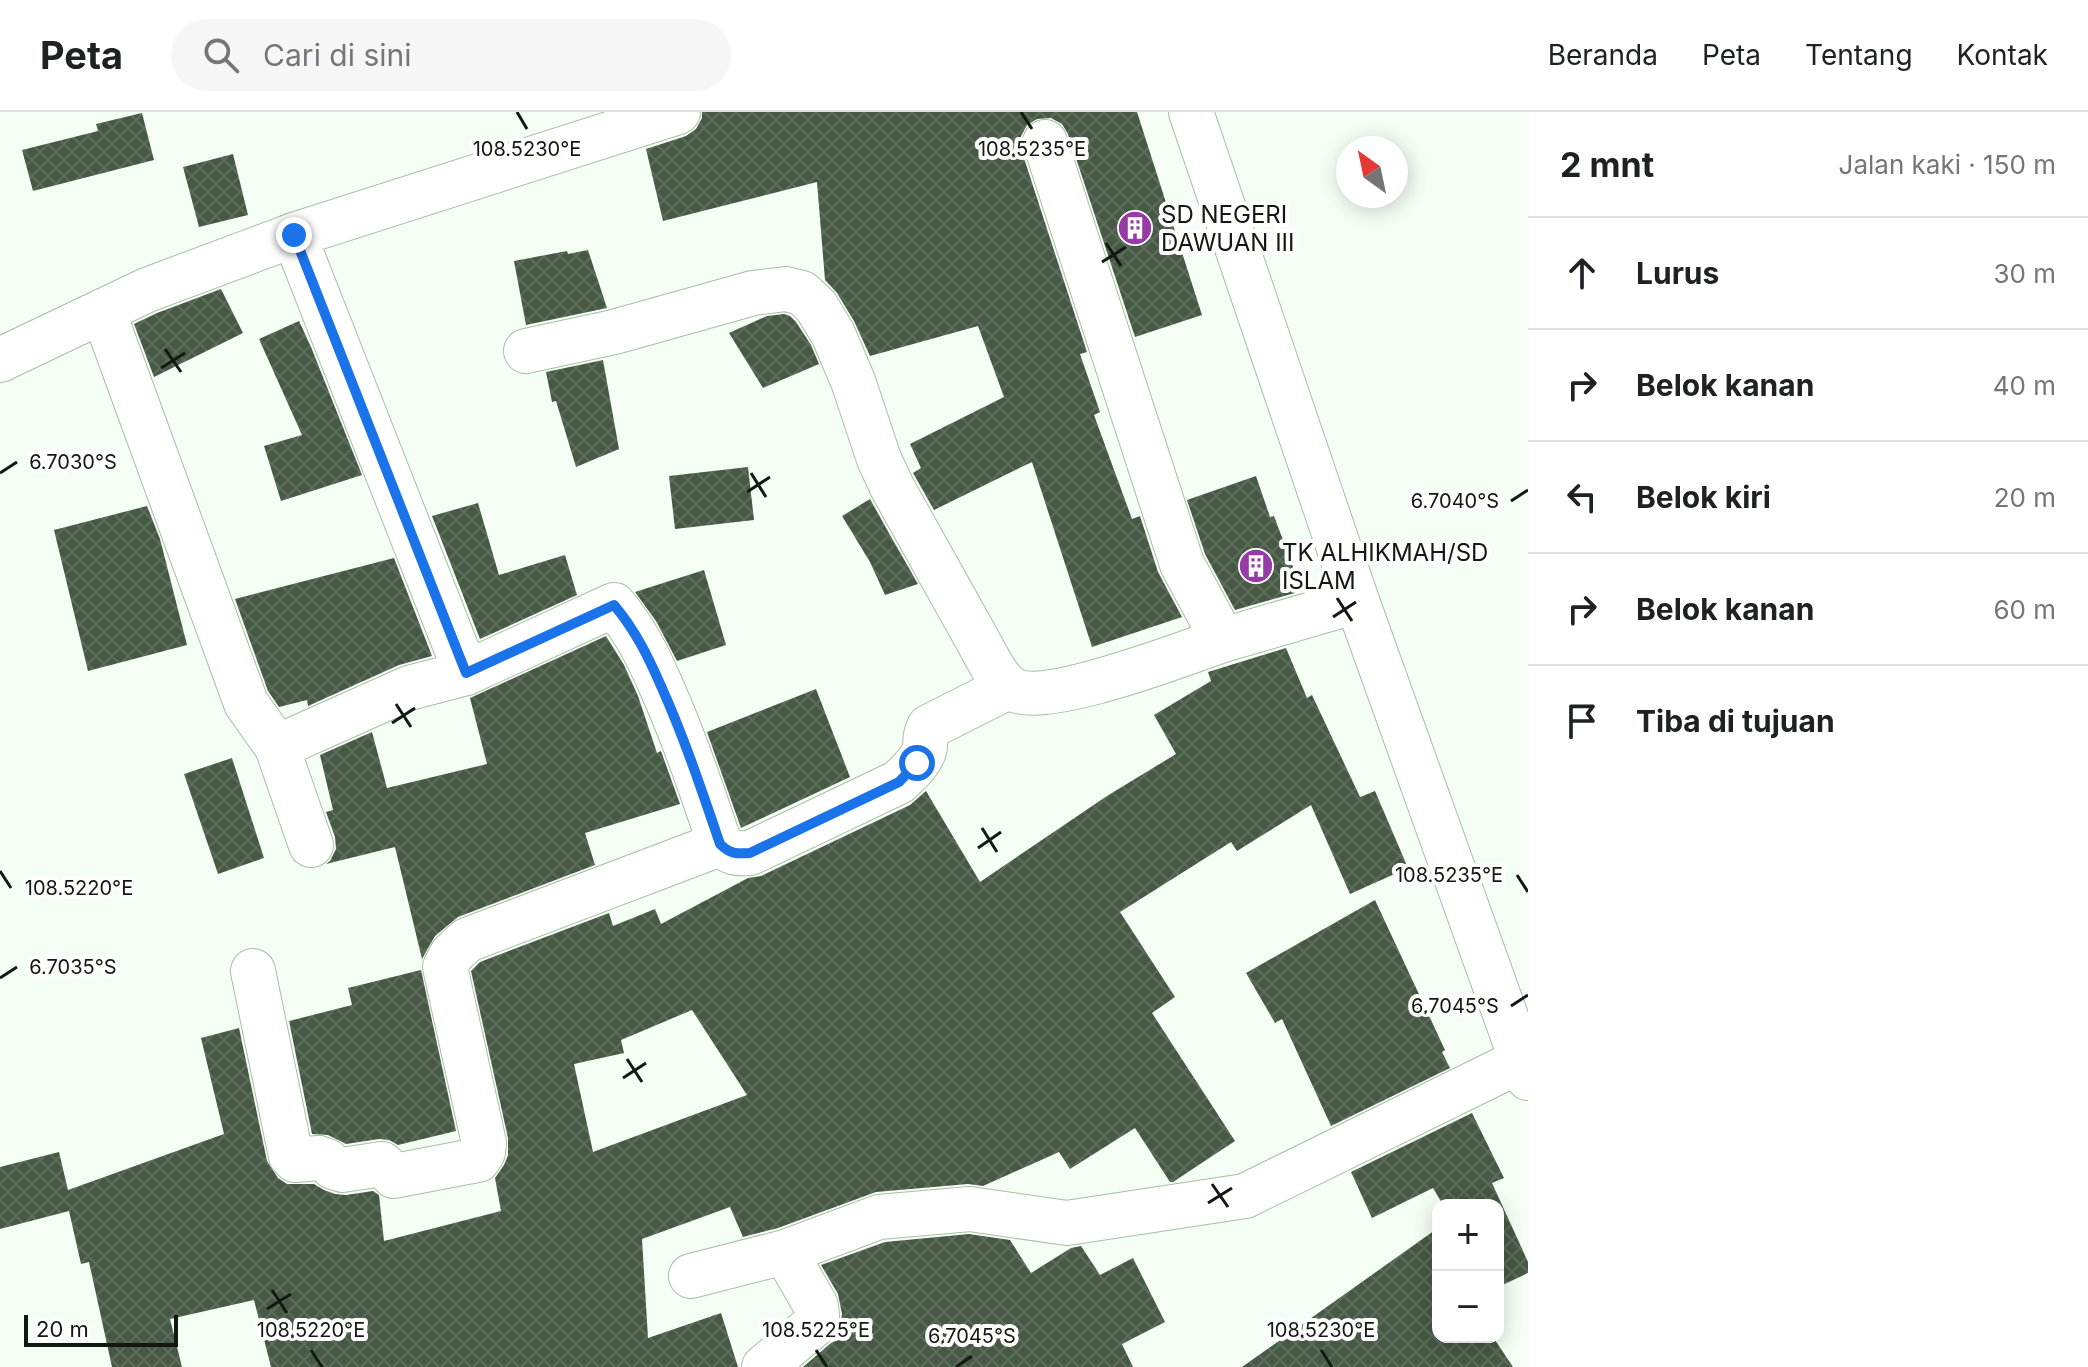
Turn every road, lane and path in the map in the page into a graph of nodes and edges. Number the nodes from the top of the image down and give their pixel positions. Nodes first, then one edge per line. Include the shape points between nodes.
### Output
1 (678, 112) edge
2 (1191, 112) edge
3 (1045, 142) dead end
4 (294, 235) junction
5 (103, 311) junction
6 (526, 351) dead end
7 (0, 360) edge
8 (1357, 601) junction
9 (1223, 640) junction
10 (466, 673) junction
11 (1008, 687) junction
12 (277, 747) junction
13 (720, 844) junction
14 (311, 845) dead end
15 (253, 971) dead end
16 (1526, 1064) edge
17 (785, 1252) junction
18 (691, 1276) dead end
19 (764, 1367) edge

1 - 4 street
2 - 8 street
3 - 9 street via 1182,564
4 - 5 street
4 - 10 street
5 - 7 street
5 - 12 street via 246,703
6 - 11 street via 753,293 802,293 833,334 892,487
8 - 9 street
8 - 16 street
9 - 11 street via 1085,685 1027,693
10 - 12 street via 409,688
10 - 13 street via 614,605 644,647 672,710
11 - 13 street via 929,727 925,749 899,782 750,853 728,852
12 - 14 street
13 - 15 street via 467,940 452,954 445,967 484,1143 478,1160 394,1176 382,1164 338,1170 319,1158 295,1160
16 - 17 street via 1245,1196 1067,1223 970,1209 879,1217
17 - 18 street
17 - 19 street via 817,1316 814,1325

